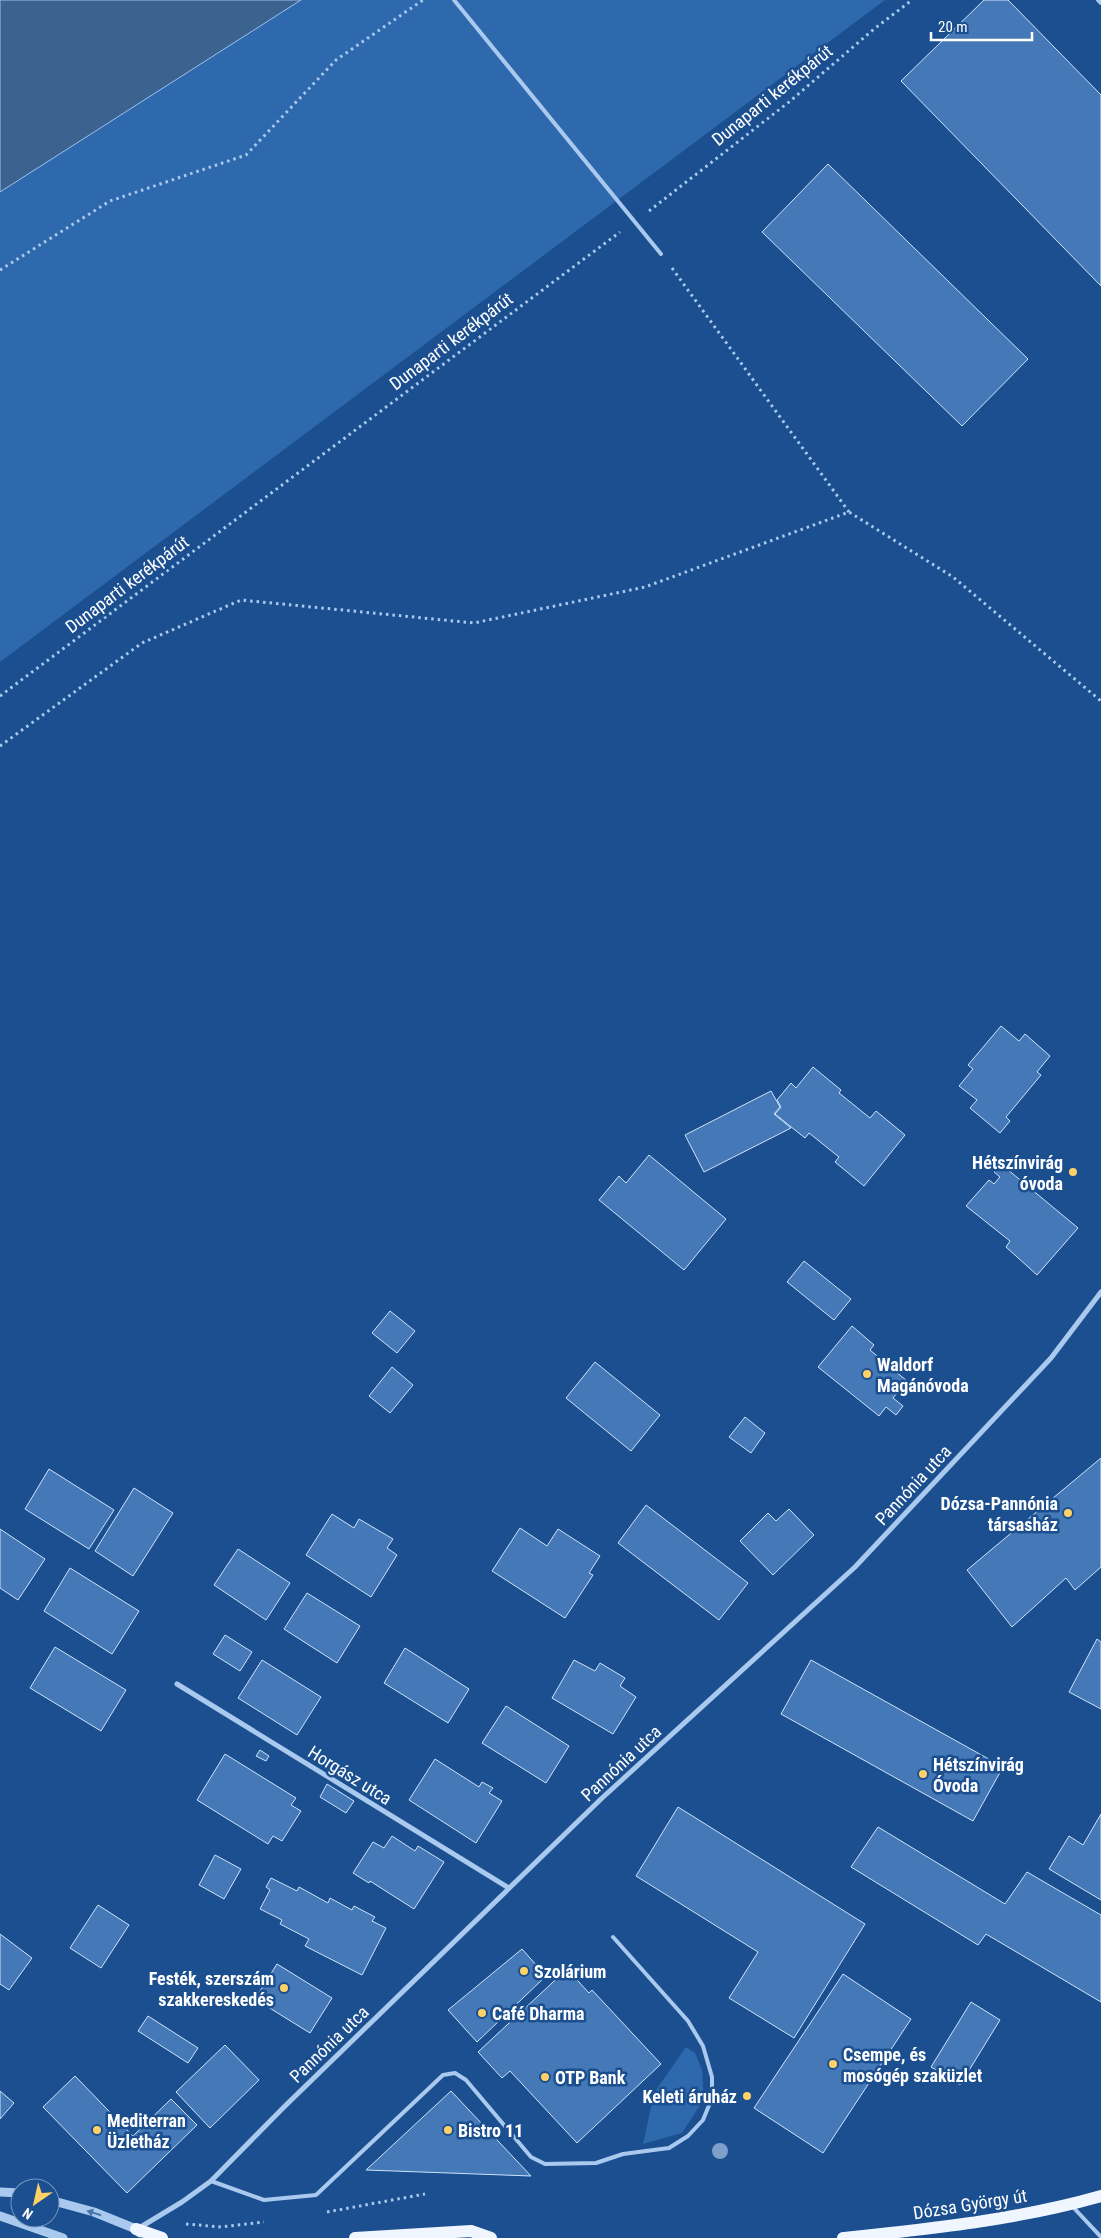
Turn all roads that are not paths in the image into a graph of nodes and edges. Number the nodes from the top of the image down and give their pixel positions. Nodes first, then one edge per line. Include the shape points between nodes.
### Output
1 (454, 0) edge
2 (661, 254) road end
3 (1101, 1292) edge
4 (177, 1684) dead end
5 (509, 1888) junction
6 (613, 1938) dead end
7 (211, 2181) junction
8 (1101, 2196) edge
9 (60, 2203) edge
10 (1070, 2205) junction
11 (0, 2216) edge
12 (141, 2234) edge
13 (1101, 2237) edge
14 (62, 2238) edge
15 (162, 2238) edge
16 (355, 2238) edge
17 (491, 2238) edge
18 (843, 2238) edge

1 - 2 lane
3 - 5 street, Pannónia utca via 1051,1358 855,1567 601,1799
4 - 5 street, Horgász utca
5 - 7 street, Pannónia utca
6 - 7 lane via 688,2021 705,2054 712,2077 712,2098 703,2120 688,2136 669,2148 622,2154 596,2163 545,2164 531,2157 466,2080 455,2073 443,2075 316,2195 264,2200
7 - 12 street, Pannónia utca
8 - 10 main road, Dózsa György út
12 -> 9 street via 94,2212
10 - 13 lane
10 - 18 main road, Dózsa György út via 942,2228
11 - 14 street
12 - 15 main road
16 - 17 main road via 471,2232

